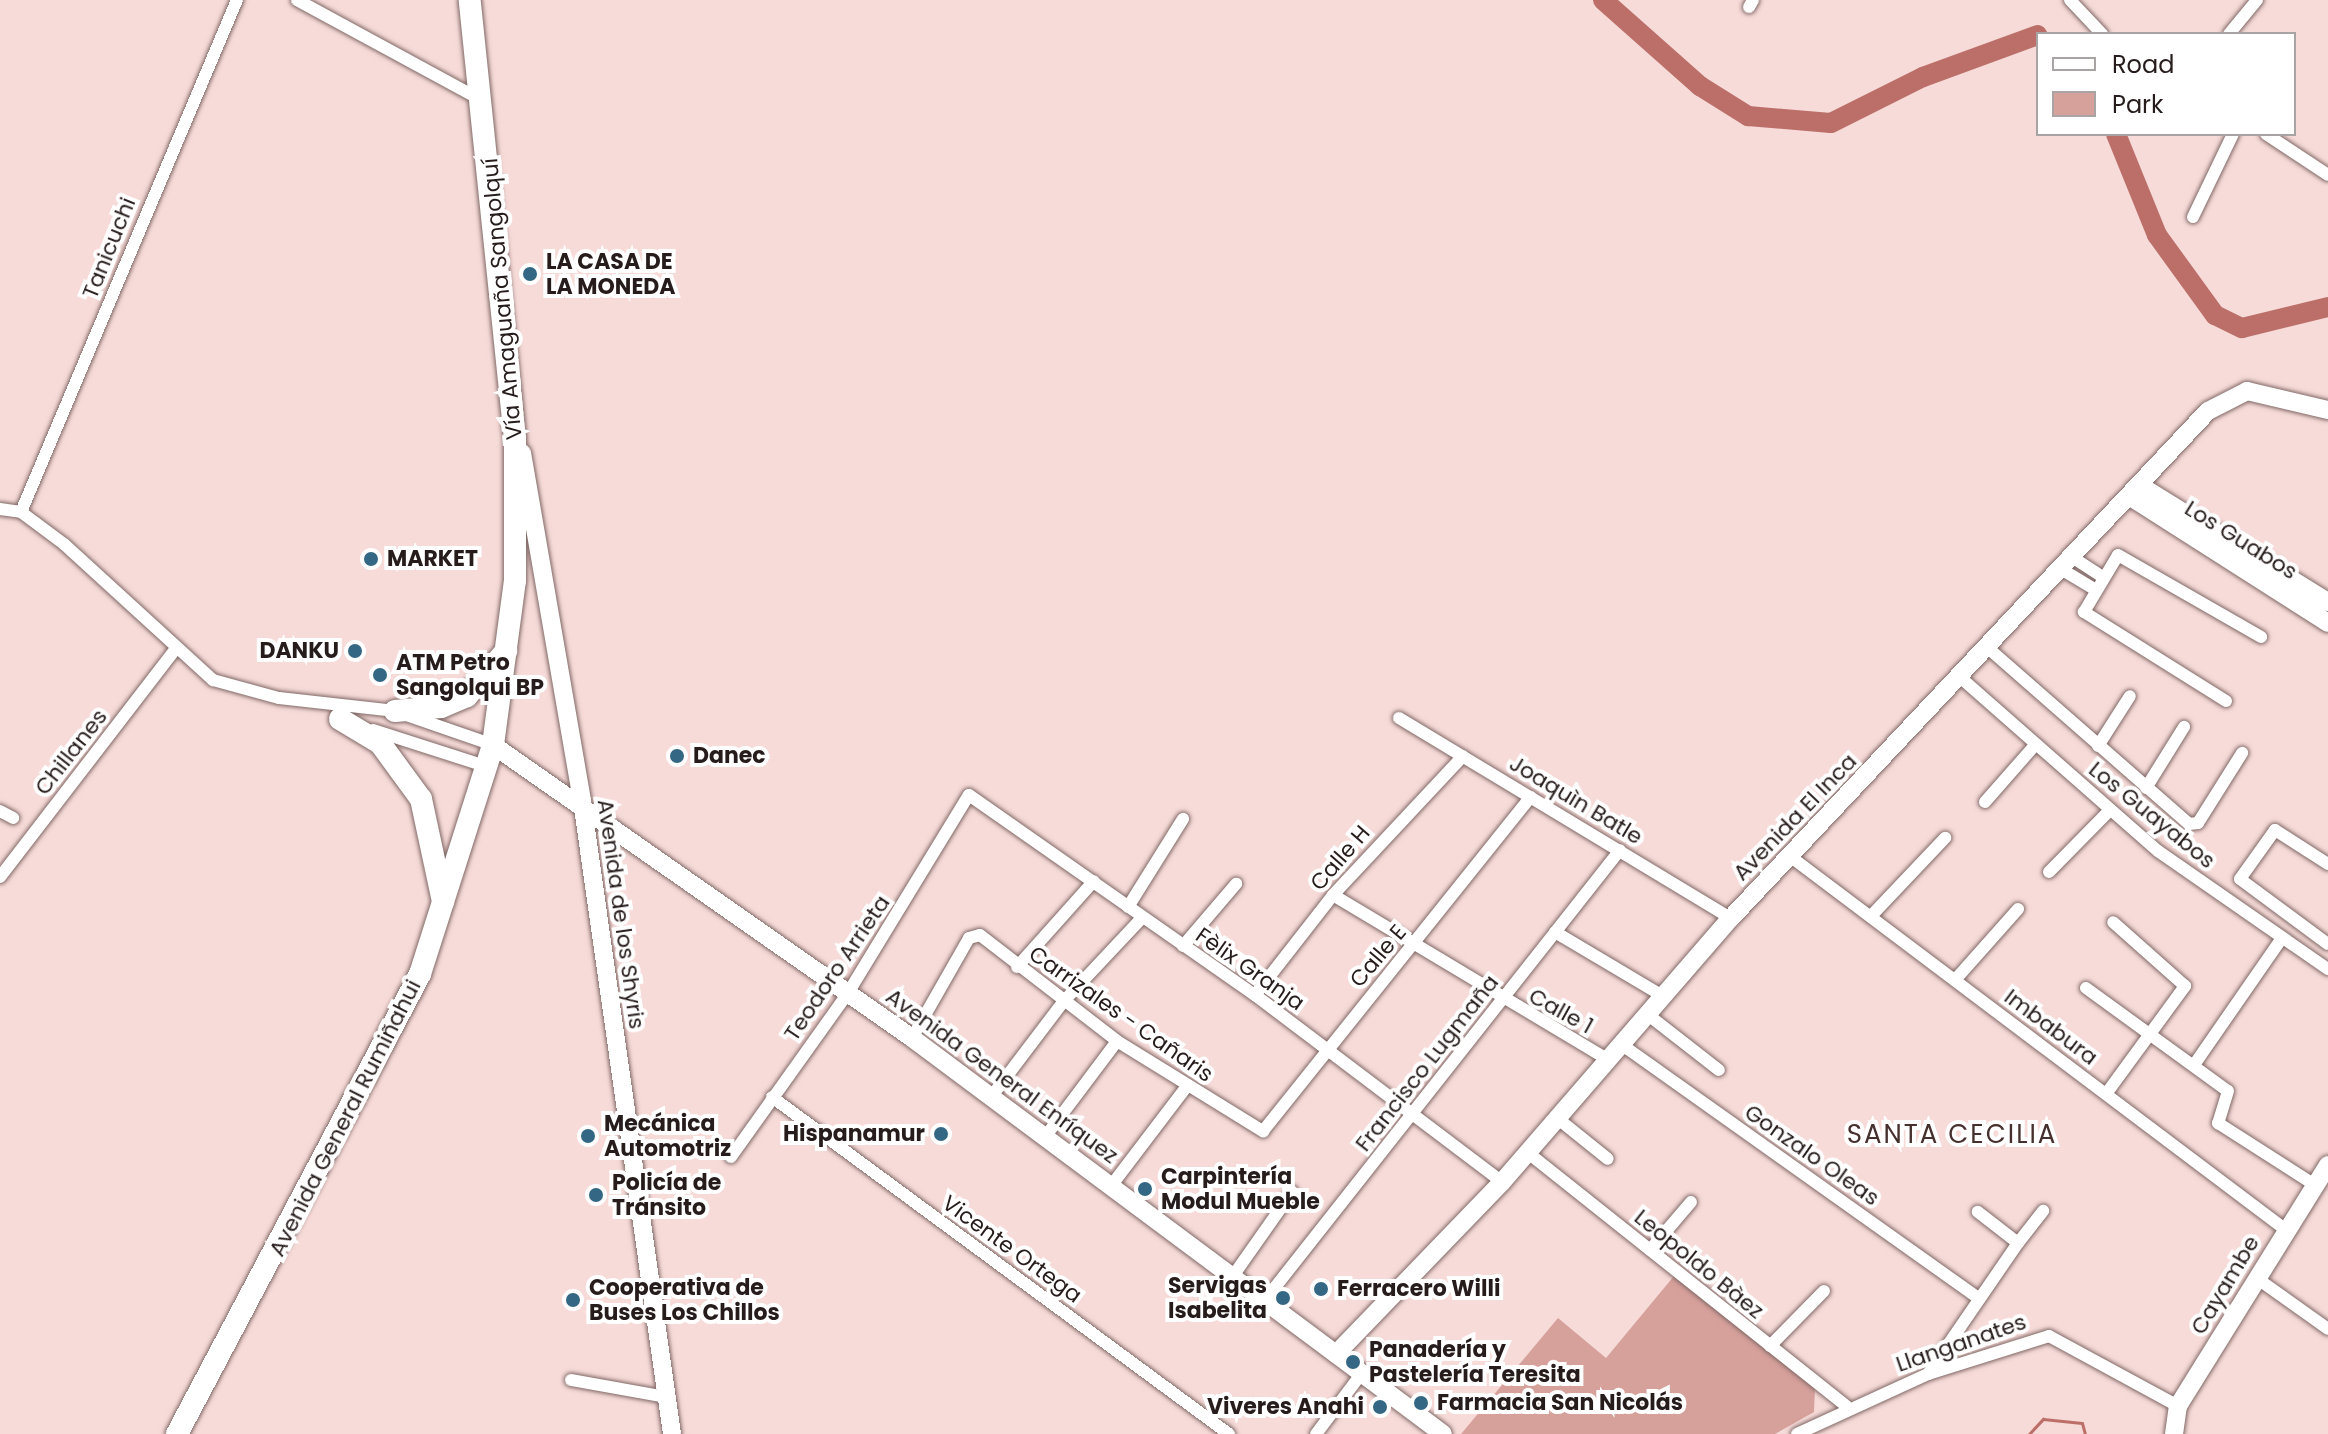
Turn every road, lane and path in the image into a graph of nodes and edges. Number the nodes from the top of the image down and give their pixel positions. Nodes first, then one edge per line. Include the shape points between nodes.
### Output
1 (237, 0) edge
2 (297, 0) edge
3 (470, 0) edge
4 (2070, 0) edge
5 (2257, 0) edge
6 (2100, 32) edge
7 (2231, 32) edge
8 (484, 102) junction
9 (2232, 136) edge
10 (2269, 136) edge
11 (2328, 175) edge
12 (2193, 217) dead end
13 (514, 403) junction
14 (2328, 410) edge
15 (2134, 491) junction
16 (0, 509) edge
17 (21, 512) junction
18 (2067, 563) junction
19 (2104, 578) junction
20 (2096, 590) junction
21 (2328, 602) edge
22 (2328, 623) edge
23 (2261, 637) dead end
24 (509, 647) junction
25 (1988, 648) junction
26 (174, 651) junction
27 (1961, 678) junction
28 (2130, 696) dead end
29 (300, 700) junction
30 (2226, 701) dead end
31 (395, 711) junction
32 (1399, 718) dead end
33 (340, 719) junction
34 (2184, 727) dead end
35 (2036, 744) junction
36 (493, 745) junction
37 (2098, 746) junction
38 (2242, 753) dead end
39 (1463, 756) junction
40 (488, 767) junction
41 (523, 770) junction
42 (2146, 788) junction
43 (969, 795) joint
44 (1531, 797) junction
45 (582, 801) junction
46 (1985, 802) dead end
47 (2110, 810) junction
48 (0, 811) edge
49 (13, 818) dead end
50 (1183, 819) dead end
51 (1945, 838) dead end
52 (1620, 850) junction
53 (1791, 857) junction
54 (2328, 864) edge
55 (2049, 872) dead end
56 (0, 877) edge
57 (1094, 881) junction
58 (1236, 884) dead end
59 (1333, 895) junction
60 (1128, 907) junction
61 (2018, 909) dead end
62 (444, 913) junction
63 (1871, 916) junction
64 (1142, 918) junction
65 (1731, 918) junction
66 (2113, 922) dead end
67 (2308, 931) junction
68 (1555, 932) junction
69 (2282, 938) junction
70 (2328, 944) edge
71 (1183, 946) junction
72 (1413, 946) junction
73 (2297, 948) junction
74 (1017, 967) junction
75 (2328, 969) edge
76 (1955, 980) junction
77 (2086, 988) dead end
78 (848, 993) junction
79 (1255, 995) junction
80 (1663, 996) junction
81 (1500, 1000) junction
82 (1063, 1002) junction
83 (1647, 1014) junction
84 (2152, 1035) junction
85 (912, 1038) junction
86 (1117, 1041) junction
87 (1621, 1044) junction
88 (1327, 1049) junction
89 (1607, 1059) junction
90 (2194, 1065) junction
91 (1719, 1070) dead end
92 (1188, 1085) junction
93 (2106, 1094) junction
94 (772, 1097) junction
95 (991, 1097) junction
96 (1416, 1113) junction
97 (1557, 1118) junction
98 (1252, 1129) joint
99 (1045, 1137) junction
100 (1527, 1152) junction
101 (731, 1157) dead end
102 (1608, 1159) dead end
103 (2323, 1177) edge
104 (1502, 1182) junction
105 (1111, 1186) junction
106 (1292, 1192) dead end
107 (1691, 1202) dead end
108 (2043, 1211) dead end
109 (1978, 1212) dead end
110 (2286, 1230) junction
111 (2018, 1243) junction
112 (1650, 1250) junction
113 (1233, 1276) junction
114 (2258, 1279) junction
115 (1824, 1291) dead end
116 (1979, 1298) junction
117 (1265, 1300) junction
118 (2328, 1329) edge
119 (1770, 1346) junction
120 (1336, 1354) junction
121 (1362, 1373) junction
122 (1928, 1374) junction
123 (571, 1380) dead end
124 (666, 1397) junction
125 (1846, 1406) junction
126 (2178, 1406) junction
127 (177, 1434) edge
128 (672, 1434) edge
129 (1229, 1434) edge
130 (1316, 1434) edge
131 (1443, 1434) edge
132 (1797, 1434) edge
133 (2174, 1434) edge

1 - 17 street, Tanicuchi
2 - 8 street
3 - 8 highway, Vía Amaguaña Sangolquí
4 - 6 street
5 - 7 street
8 - 13 highway, Vía Amaguaña Sangolquí
9 - 12 street
10 - 11 street
13 - 24 highway, Vía Amaguaña Sangolquí
13 - 45 street, Avenida de los Shyris
14 - 15 street, Avenida El Inca via 2247,391 2208,411
15 - 18 street, Avenida El Inca
15 - 21 street, Los Guabos
15 - 22 street, Los Guabos
16 - 17 street
17 - 26 street, Avenida General Enríquez
18 - 19 street
18 - 20 street
18 - 25 street, Avenida El Inca
19 - 20 street
19 - 23 street via 2121,555
20 - 30 street via 2086,618
24 - 31 highway via 467,696 441,707
24 - 36 highway, Avenida General Rumiñahui
25 - 27 street, Avenida El Inca
25 - 37 street
26 - 29 street, Avenida General Enríquez via 213,680
26 - 56 street, Chillanes
27 - 35 street, Los Guayabos
27 - 53 street, Avenida El Inca
28 - 37 street
29 - 31 street, Avenida General Enríquez
29 - 33 street, Avenida General Enríquez
31 - 36 street, Avenida General Enríquez
32 - 39 street, Joaquìn Batle
33 - 40 street, Avenida General Enríquez
33 - 62 highway via 380,743 421,799 440,860
34 - 42 street
35 - 46 street
35 - 47 street, Los Guayabos
36 - 40 highway, Avenida General Rumiñahui
36 - 41 street, Avenida General Enríquez
37 - 42 street
38 - 42 street via 2195,825
39 - 44 street, Joaquìn Batle
39 - 59 street, Calle H
40 - 41 street, Avenida General Enríquez
40 - 62 highway, Avenida General Rumiñahui
41 - 45 street, Avenida General Enríquez
43 - 57 street, Fèlix Granja
43 - 78 street, Teodoro Arrieta
44 - 52 street, Joaquìn Batle
44 - 72 street, Calle E
45 - 78 street, Avenida General Enríquez
45 - 124 street, Avenida de los Shyris
47 - 55 street
47 - 69 street, Los Guayabos
48 - 49 street
50 - 60 street
51 - 63 street
52 - 65 street, Joaquìn Batle
52 - 68 street, Francisco Lugmaña
53 - 63 street, Imbabura
53 - 65 street, Avenida El Inca
54 - 67 street via 2275,830 2241,875 2242,884
57 - 60 street, Fèlix Granja
57 - 74 street
58 - 71 street
59 - 72 street, Calle 1
59 - 79 street, Calle H
60 - 64 street, Fèlix Granja
61 - 76 street
62 - 127 highway, Avenida General Rumiñahui via 384,1052
63 - 76 street, Imbabura
64 - 71 street, Fèlix Granja
64 - 82 street
65 - 80 street, Avenida El Inca
66 - 84 street via 2186,980
67 - 70 street
67 - 73 street
68 - 80 street
68 - 81 street, Francisco Lugmaña
69 - 73 street, Los Guayabos
69 - 90 street
71 - 79 street, Fèlix Granja
72 - 81 street, Calle 1
72 - 88 street, Calle E
73 - 75 street, Los Guayabos
74 - 82 street, Carrizales - Cañaris
74 - 85 street, Carrizales - Cañaris via 980,935 969,938
76 - 93 street, Imbabura
77 - 84 street
78 - 85 street, Avenida General Enríquez
78 - 94 street, Teodoro Arrieta
79 - 88 street, Fèlix Granja
80 - 83 street, Avenida El Inca
81 - 89 street, Calle 1
81 - 96 street, Francisco Lugmaña
82 - 86 street, Carrizales - Cañaris
82 - 95 street
83 - 87 street, Avenida El Inca
83 - 91 street
84 - 90 street
84 - 93 street
85 - 95 street, Avenida General Enríquez
86 - 92 street, Carrizales - Cañaris
86 - 99 street
87 - 89 street, Avenida El Inca
87 - 116 street, Gonzalo Oleas
88 - 96 street, Fèlix Granja
88 - 98 street, Calle E via 1271,1125
89 - 97 street, Avenida El Inca
90 - 103 street via 2228,1091 2218,1123
92 - 98 street, Carrizales - Cañaris
92 - 105 street
93 - 110 street, Imbabura
94 - 101 street, Teodoro Arrieta
94 - 129 street, Vicente Ortega
95 - 99 street, Avenida General Enríquez
96 - 104 street, Fèlix Granja
96 - 117 street, Francisco Lugmaña
97 - 100 street, Avenida El Inca
97 - 102 street
99 - 105 street, Avenida General Enríquez
100 - 104 street, Avenida El Inca
100 - 112 street, Leopoldo Bàez
103 - 110 street, Cayambe
104 - 120 street, Avenida El Inca
105 - 113 street, Avenida General Enríquez
106 - 113 street
107 - 112 street
108 - 111 street
109 - 111 street
110 - 114 street, Cayambe
111 - 116 street
112 - 119 street, Leopoldo Bàez
113 - 117 street, Avenida General Enríquez
114 - 118 street
114 - 126 street, Cayambe
115 - 119 street
116 - 122 street
117 - 120 street, Avenida General Enríquez
119 - 125 street, Leopoldo Bàez
120 - 121 street, Avenida General Enríquez
121 - 130 street
121 - 131 street, Avenida General Enríquez
122 - 125 street, Llanganates
122 - 126 street, Llanganates via 2049,1336
123 - 124 street
124 - 128 street, Avenida de los Shyris
125 - 132 street, Llanganates
126 - 133 street, Cayambe

